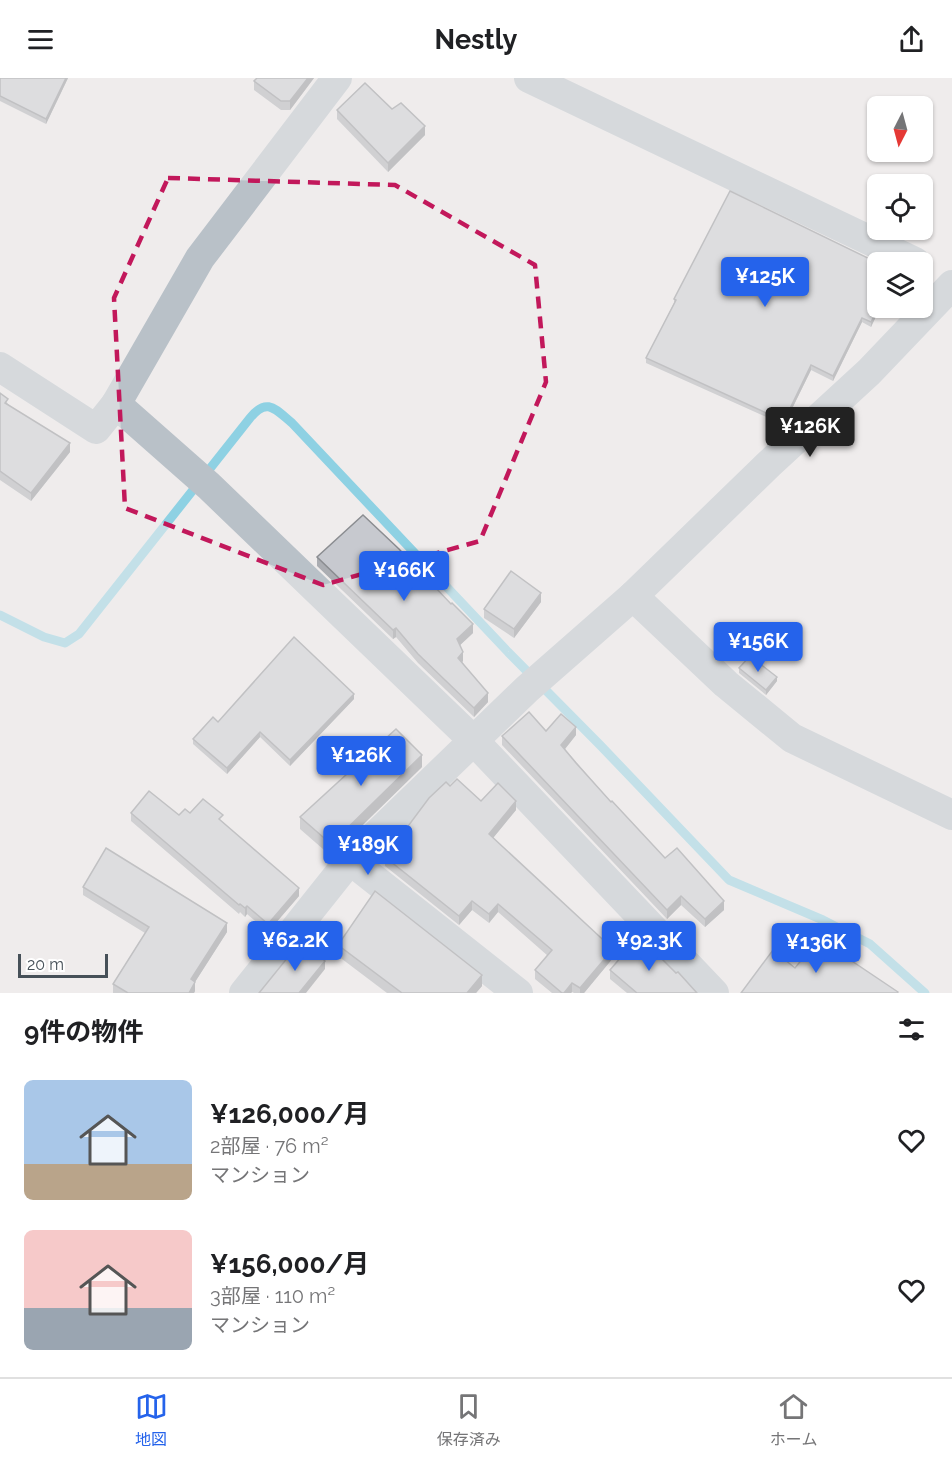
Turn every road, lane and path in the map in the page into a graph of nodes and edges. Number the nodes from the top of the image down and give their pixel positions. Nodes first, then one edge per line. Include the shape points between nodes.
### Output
1 (337, 78) edge
2 (529, 78) edge
3 (894, 252) edge
4 (933, 271) edge
5 (952, 280) edge
6 (952, 285) edge
7 (0, 367) edge
8 (116, 404) junction
9 (633, 596) junction
10 (474, 741) junction
11 (952, 814) edge
12 (350, 860) junction
13 (244, 993) edge
14 (518, 993) edge
15 (714, 993) edge

1 - 8 street via 200,258
2 - 3 street
4 - 5 street
6 - 9 street via 869,372
7 - 8 street via 96,429
8 - 10 street
9 - 10 street via 536,680
9 - 11 street via 726,684 792,738
10 - 12 street
10 - 15 street
12 - 13 street
12 - 14 street

